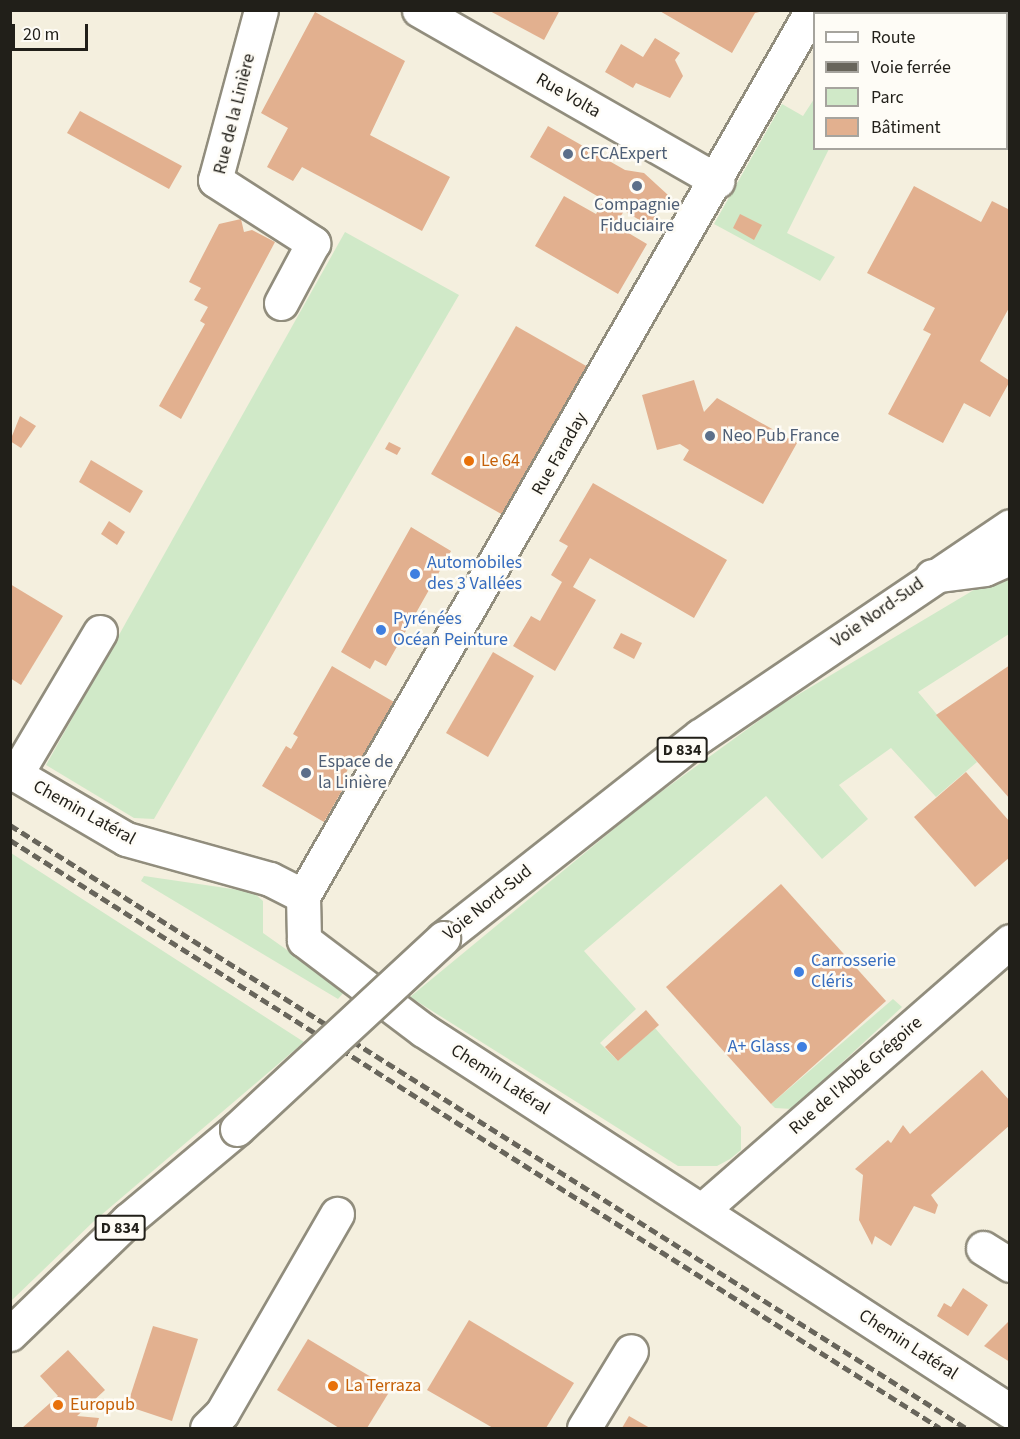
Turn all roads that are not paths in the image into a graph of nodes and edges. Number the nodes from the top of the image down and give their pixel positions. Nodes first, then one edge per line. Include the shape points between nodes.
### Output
1 (261, 10) edge
2 (419, 10) edge
3 (812, 10) edge
4 (717, 181) junction
5 (281, 303) dead end
6 (1010, 526) edge
7 (1010, 558) edge
8 (932, 576) junction
9 (100, 632) dead end
10 (13, 773) edge
11 (303, 896) junction
12 (1010, 941) edge
13 (702, 1210) junction
14 (337, 1214) dead end
15 (10, 1334) edge
16 (631, 1351) dead end
17 (1010, 1411) edge
18 (207, 1428) edge
19 (584, 1428) edge

1 - 5 street, Rue de la Linière via 215,180 313,243
2 - 4 street, Rue Volta
3 - 4 street, Rue Faraday
4 - 11 street, Rue Faraday
6 - 8 street, Voie Nord-Sud / D 834
7 - 8 street via 985,569
8 - 15 street, Voie Nord-Sud / D 834, bridge via 700,736 443,938 237,1129 129,1220
9 - 10 street
10 - 11 street, Chemin Latéral via 126,839 270,879
11 - 13 street, Chemin Latéral via 304,940 423,1030
12 - 13 street, Rue de l'Abbé Grégoire
13 - 17 street, Chemin Latéral
14 - 18 street via 222,1413
16 - 19 street

